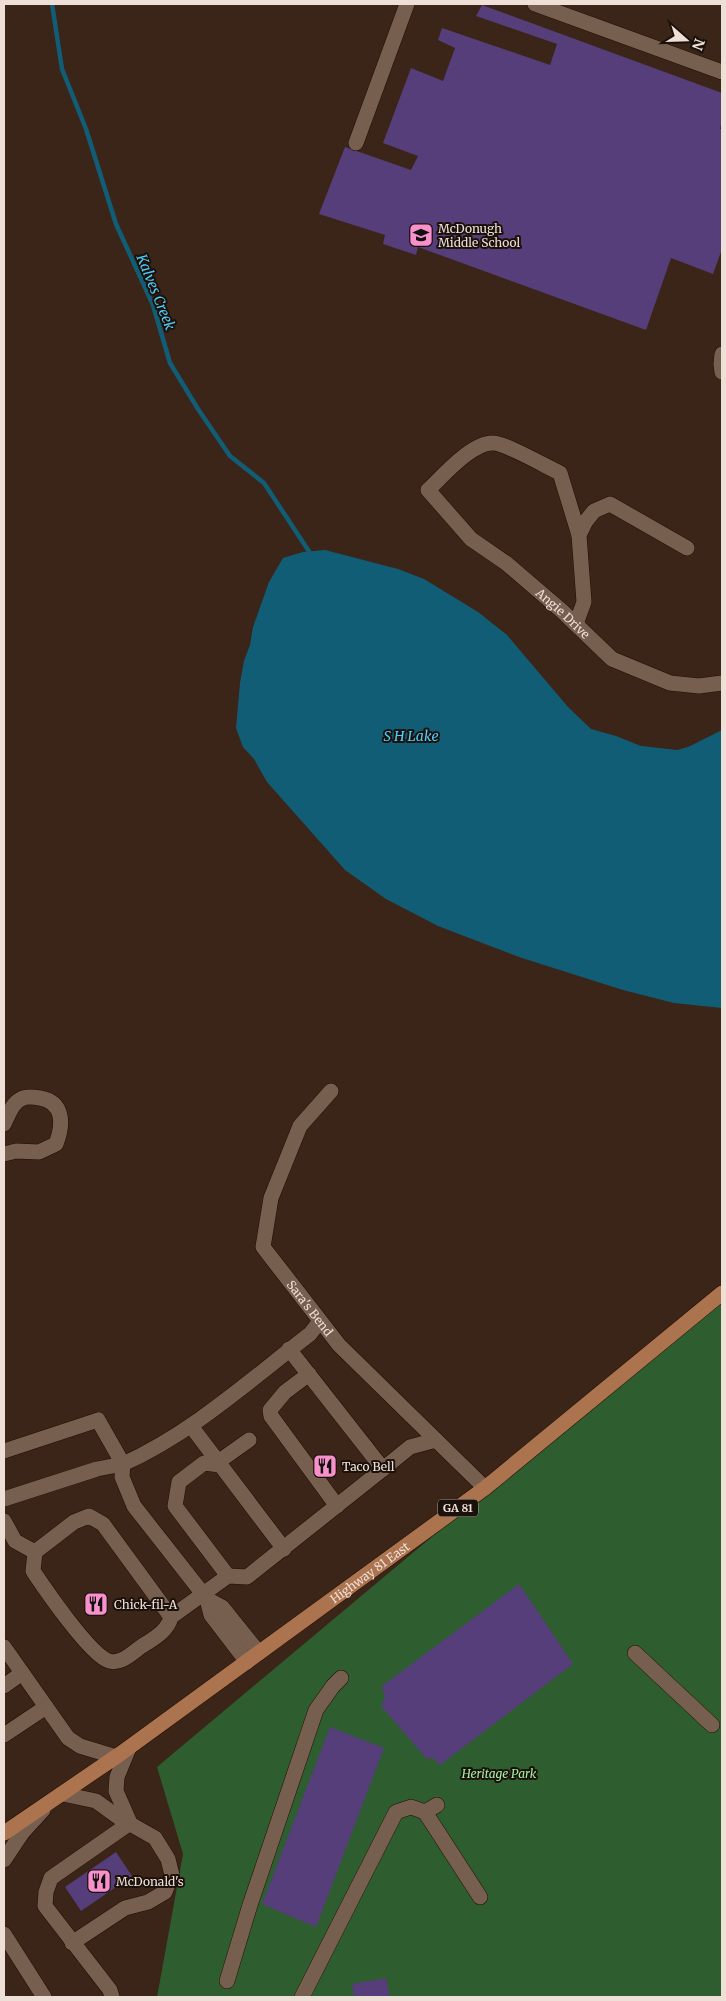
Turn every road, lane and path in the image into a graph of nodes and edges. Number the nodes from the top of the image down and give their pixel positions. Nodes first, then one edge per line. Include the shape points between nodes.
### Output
1 (407, 4) edge
2 (535, 4) edge
3 (722, 72) edge
4 (356, 143) dead end
5 (722, 354) edge
6 (722, 372) edge
7 (580, 536) junction
8 (687, 548) dead end
9 (576, 624) junction
10 (722, 683) edge
11 (331, 1091) dead end
12 (4, 1124) edge
13 (4, 1154) edge
14 (722, 1293) edge
15 (320, 1321) junction
16 (290, 1349) junction
17 (309, 1374) junction
18 (416, 1421) junction
19 (191, 1426) junction
20 (249, 1440) dead end
21 (436, 1440) junction
22 (410, 1447) junction
23 (4, 1450) edge
24 (219, 1463) junction
25 (123, 1464) junction
26 (383, 1468) junction
27 (484, 1488) junction
28 (4, 1499) edge
29 (337, 1506) junction
30 (4, 1521) edge
31 (284, 1549) junction
32 (35, 1552) junction
33 (228, 1576) junction
34 (205, 1597) junction
35 (172, 1617) junction
36 (4, 1647) edge
37 (635, 1653) dead end
38 (253, 1658) junction
39 (22, 1673) junction
40 (341, 1678) dead end
41 (4, 1686) edge
42 (46, 1707) junction
43 (712, 1725) dead end
44 (4, 1735) edge
45 (129, 1748) junction
46 (116, 1757) junction
47 (63, 1794) junction
48 (48, 1803) junction
49 (130, 1823) junction
50 (4, 1833) edge
51 (4, 1860) edge
52 (480, 1897) dead end
53 (4, 1934) edge
54 (72, 1942) junction
55 (227, 1980) dead end
56 (44, 1997) edge
57 (112, 1997) edge
58 (302, 1997) edge

1 - 4 street
2 - 3 street
5 - 6 street
7 - 8 street via 594,511 610,504
7 - 9 street via 584,602
7 - 9 street, Angie Drive via 560,473 493,443 479,446 466,455 428,490 472,539 506,562
9 - 10 street, Angie Drive via 612,659 670,683 699,686
11 - 15 street, Sara's Bend via 300,1126 271,1198 263,1248
12 - 13 street via 20,1099 34,1096 47,1099 57,1108 61,1120 56,1144 39,1152
14 - 27 main road, Highway 81 East / GA 81
15 - 16 street via 310,1334
15 - 18 street, Sara's Bend via 339,1345
16 - 17 street
16 - 19 street
17 - 26 street
17 - 29 street via 274,1403 271,1416
18 - 21 street, Sara's Bend
18 - 22 street
19 - 24 street
19 - 25 street
20 - 24 street
21 - 22 street
21 - 27 street, Sara's Bend
22 - 26 street
23 - 25 street via 98,1420
24 - 31 street
24 - 33 street via 204,1463 179,1482 175,1506
25 - 28 street via 97,1469
25 - 34 street via 122,1478 134,1506
26 - 29 street
27 - 38 main road, Highway 81 East / GA 81
29 - 31 street
30 - 32 street via 15,1541
31 - 33 street via 247,1577
32 - 35 street via 74,1522 89,1516 103,1524
32 - 35 street via 33,1571 44,1588 93,1650 109,1662 120,1661 157,1636 170,1624
33 - 34 street
34 - 35 street
34 - 38 street via 211,1615
36 - 39 street
37 - 43 street
38 - 45 main road, Highway 81 East / GA 81
39 - 41 street
39 - 42 street
40 - 55 street via 316,1710
42 - 44 street
42 - 46 street via 68,1738 80,1746
45 - 46 main road, Highway 81 East / GA 81
45 - 49 street via 117,1777 116,1791
46 - 47 main road, Highway 81 East / GA 81
47 - 48 main road, Highway 81 East / GA 81
47 - 49 street via 96,1801
48 - 50 main road, Highway 81 East / GA 81
48 - 51 street
49 - 54 street via 51,1878 45,1906
49 - 54 street via 155,1838 168,1860 172,1875 165,1892 148,1902 125,1908
52 - 58 street via 431,1809 411,1807 396,1812
53 - 56 street
54 - 57 street

